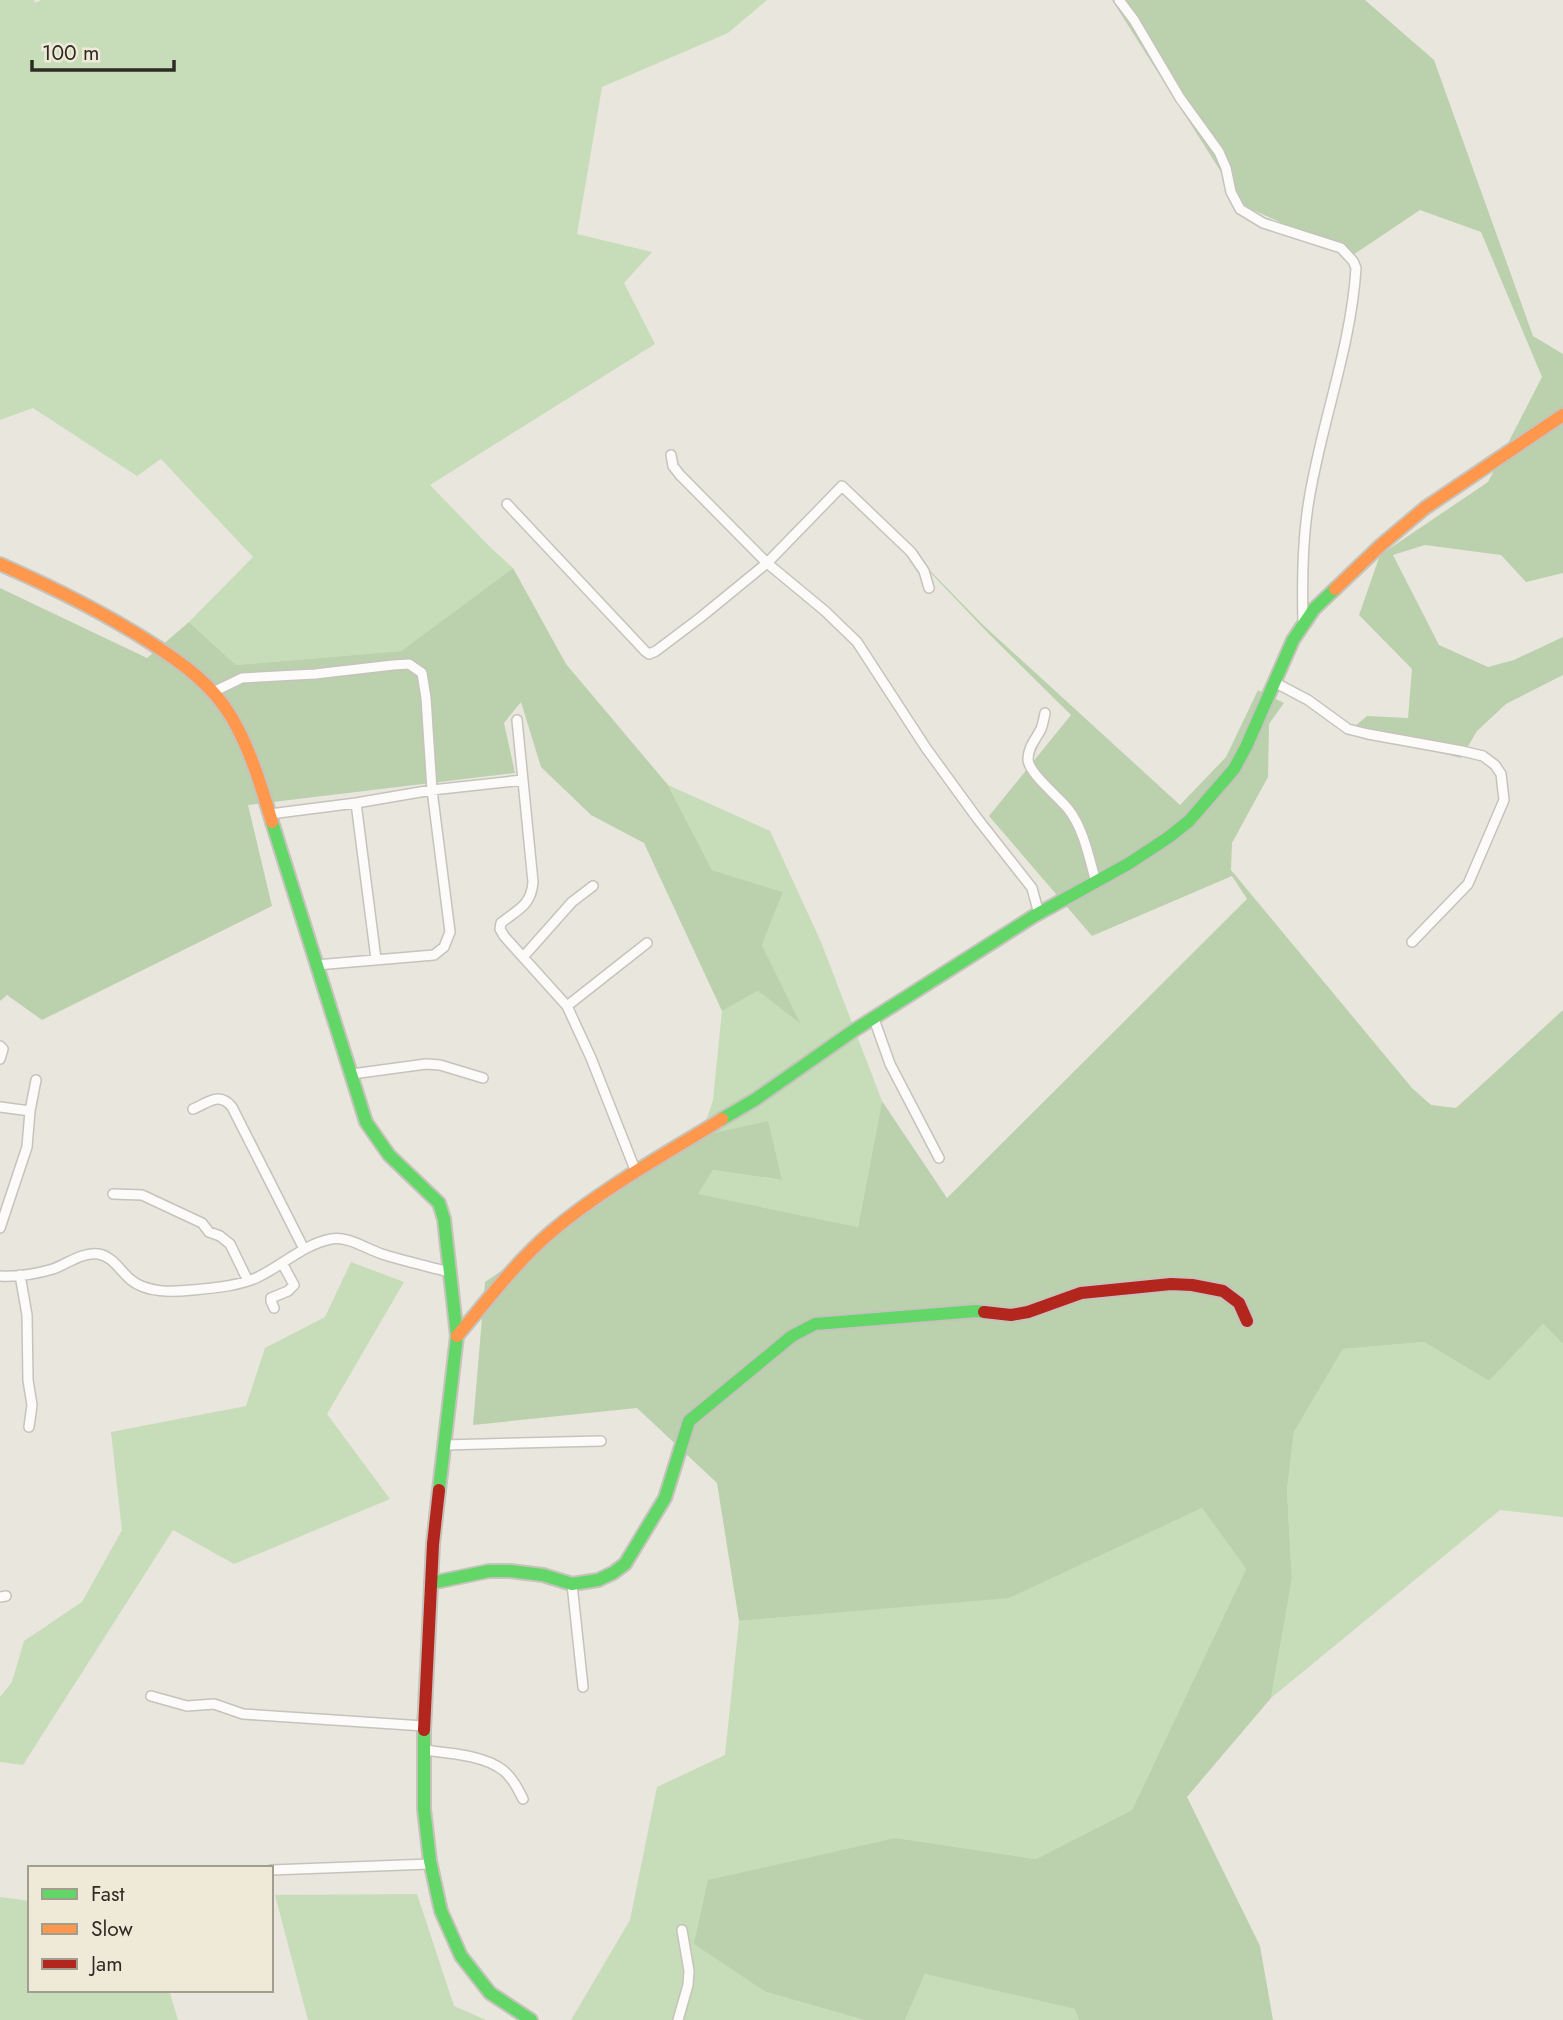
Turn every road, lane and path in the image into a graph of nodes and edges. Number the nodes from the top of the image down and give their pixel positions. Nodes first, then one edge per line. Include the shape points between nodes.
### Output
1 (1119, 0) edge
2 (1563, 415) edge
3 (671, 455) dead end
4 (507, 504) dead end
5 (767, 563) junction
6 (0, 564) edge
7 (929, 587) dead end
8 (1303, 624) junction
9 (1274, 682) junction
10 (213, 692) junction
11 (1045, 713) dead end
12 (517, 720) dead end
13 (523, 780) junction
14 (432, 790) junction
15 (356, 803) junction
16 (270, 814) junction
17 (1096, 881) junction
18 (593, 886) dead end
19 (1038, 914) junction
20 (1412, 942) dead end
21 (647, 943) dead end
22 (524, 957) junction
23 (376, 959) junction
24 (316, 965) junction
25 (567, 1006) junction
26 (874, 1019) junction
27 (0, 1046) edge
28 (0, 1059) edge
29 (352, 1074) junction
30 (483, 1078) dead end
31 (36, 1080) dead end
32 (0, 1107) edge
33 (193, 1109) dead end
34 (30, 1111) junction
35 (939, 1158) dead end
36 (636, 1172) junction
37 (113, 1194) dead end
38 (0, 1228) edge
39 (304, 1249) junction
40 (282, 1263) junction
41 (449, 1272) junction
42 (0, 1276) edge
43 (20, 1276) junction
44 (248, 1281) junction
45 (274, 1308) dead end
46 (1247, 1321) dead end
47 (457, 1336) junction
48 (29, 1427) dead end
49 (601, 1441) dead end
50 (444, 1445) junction
51 (431, 1583) junction
52 (572, 1584) junction
53 (583, 1687) dead end
54 (151, 1696) dead end
55 (424, 1726) junction
56 (424, 1750) junction
57 (523, 1799) dead end
58 (429, 1864) junction
59 (273, 1870) edge
60 (682, 1930) dead end
61 (531, 2020) edge
62 (678, 2020) edge

1 - 8 street via 1219,152 1240,209 1263,223 1341,248 1356,268 1343,355 1308,503
2 - 8 street via 1417,514 1332,590
3 - 5 street via 680,475
4 - 5 street via 649,653
5 - 7 street via 842,486 911,552
5 - 19 street via 857,642 926,748 1032,888
6 - 10 street via 117,621 187,666
8 - 9 street
9 - 17 street via 1234,769 1201,809 1158,844
9 - 20 street via 1348,729 1483,756 1501,774 1504,800 1468,884
10 - 14 street via 242,678 409,664 422,673
10 - 16 street via 231,716 253,761
11 - 17 street via 1028,760 1075,820
12 - 13 street
13 - 14 street
13 - 22 street via 531,896 526,905 500,923 500,929
14 - 15 street
14 - 23 street via 450,932 444,947 434,955
15 - 16 street
15 - 23 street
16 - 24 street
17 - 19 street
18 - 22 street via 572,902
19 - 26 street
21 - 25 street
22 - 25 street
23 - 24 street
24 - 29 street
25 - 36 street
26 - 35 street via 890,1064
26 - 36 street
27 - 28 street
29 - 30 street via 426,1064
29 - 41 street via 372,1134 439,1203
31 - 34 street
32 - 34 street
33 - 39 street via 218,1099 232,1107
34 - 38 street via 27,1147
36 - 47 street via 551,1232
37 - 44 street via 142,1195 202,1223 230,1244
39 - 40 street
39 - 41 street via 343,1239
40 - 44 street
40 - 45 street via 293,1285 271,1298
41 - 47 street
42 - 43 street
43 - 44 street via 92,1253 111,1259 132,1281 161,1292
43 - 48 street via 27,1315
46 - 52 street via 1239,1303 1223,1292 1171,1284 1081,1293 1011,1315 976,1311 814,1324 792,1336 689,1422 665,1498 625,1564 598,1580
47 - 50 street
49 - 50 street
50 - 51 street
51 - 52 street via 510,1571
51 - 55 street
52 - 53 street
54 - 55 street via 187,1706 214,1704 243,1714
55 - 56 street
56 - 57 street via 491,1763 511,1778
56 - 58 street
58 - 59 street
58 - 61 street via 437,1901 471,1969 501,2003
60 - 62 street via 689,1971

